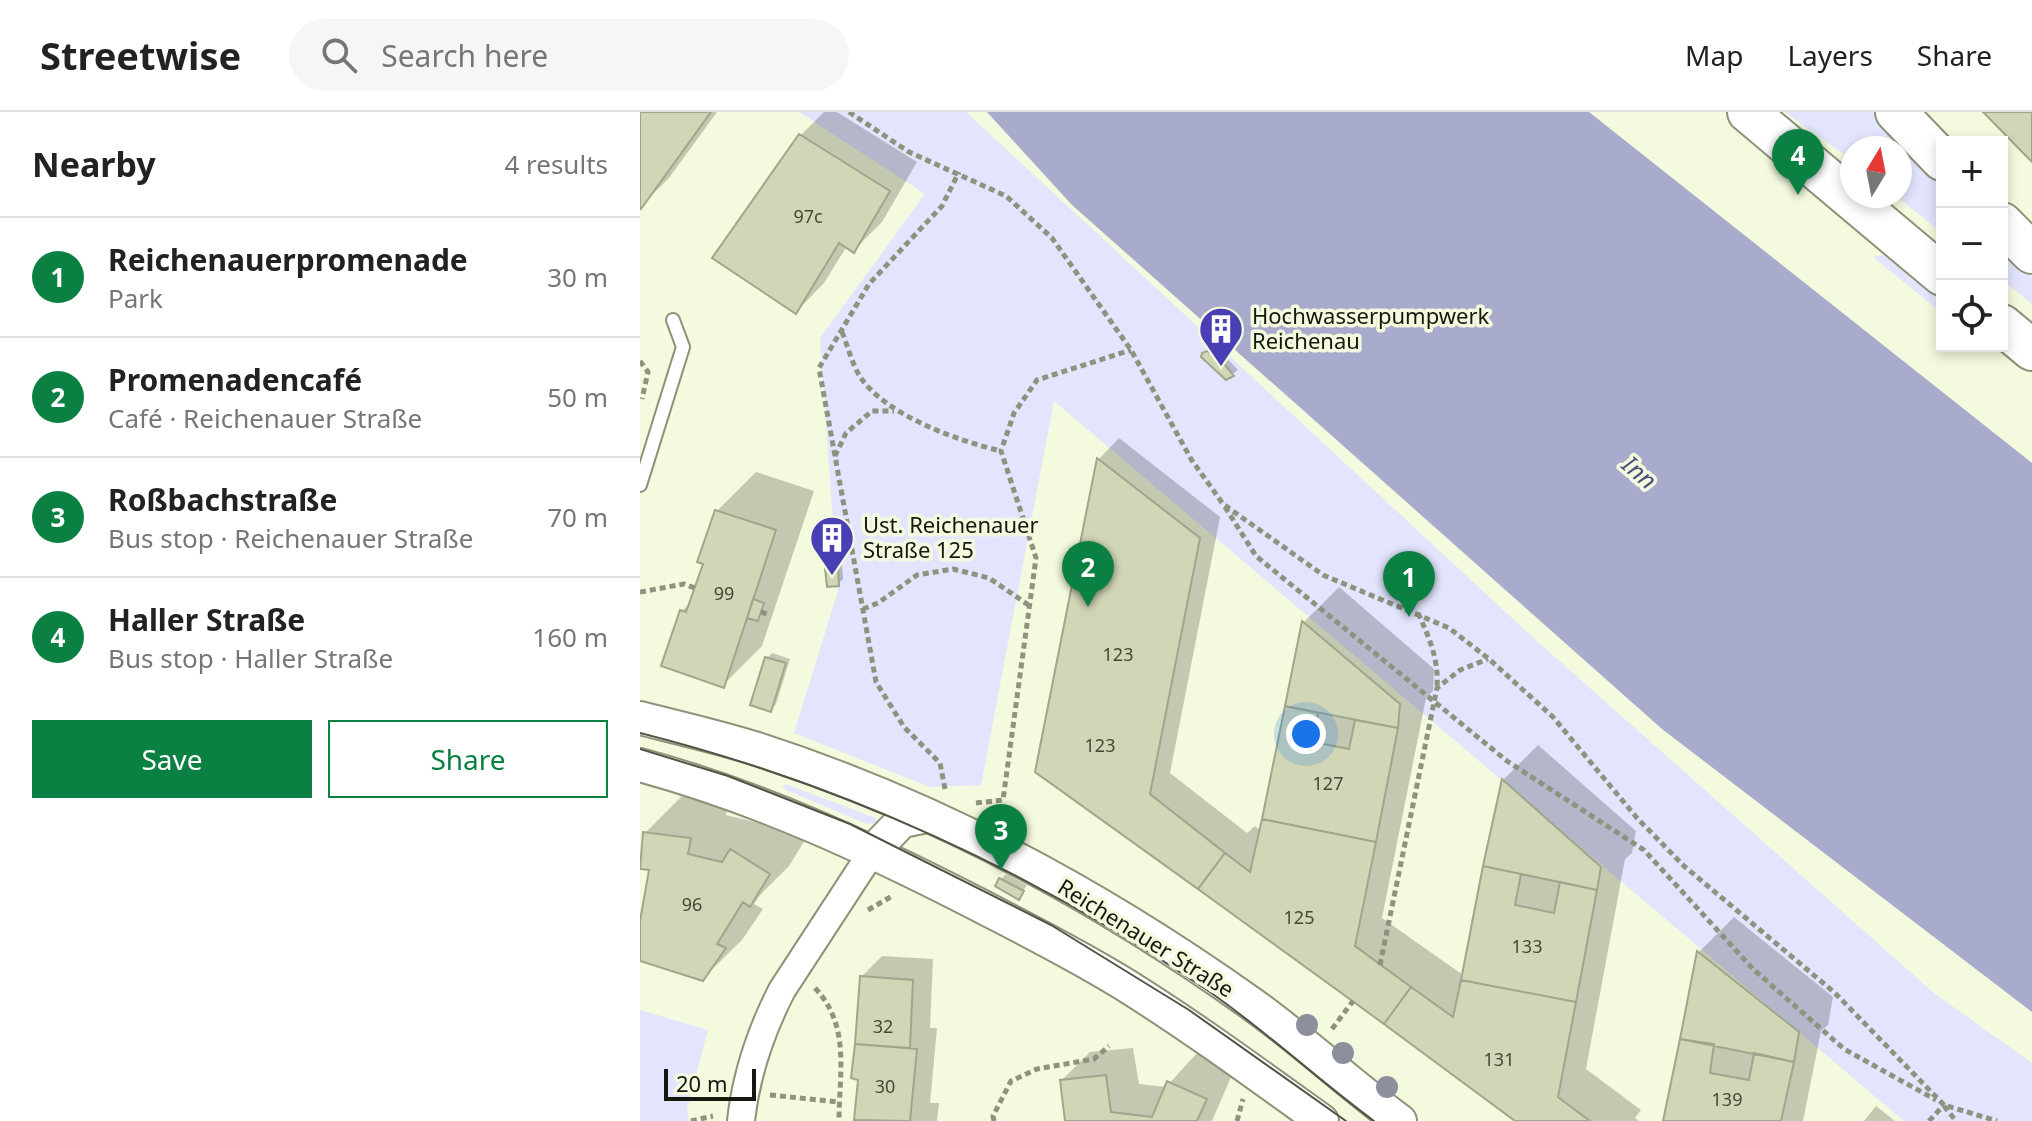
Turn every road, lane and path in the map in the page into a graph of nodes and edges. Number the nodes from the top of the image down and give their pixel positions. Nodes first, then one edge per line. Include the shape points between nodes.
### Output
1 (849, 112) edge
2 (1748, 112) edge
3 (1896, 112) edge
4 (1936, 154) edge
5 (959, 172) junction
6 (2008, 229) edge
7 (2032, 253) edge
8 (1936, 270) edge
9 (673, 320) dead end
10 (2008, 330) edge
11 (841, 331) junction
12 (1131, 350) junction
13 (2032, 350) edge
14 (640, 361) edge
15 (640, 407) edge
16 (895, 411) junction
17 (1001, 451) junction
18 (835, 456) junction
19 (640, 485) edge
20 (1223, 504) junction
21 (695, 588) dead end
22 (640, 592) edge
23 (1030, 606) junction
24 (863, 609) junction
25 (761, 612) dead end
26 (1418, 613) junction
27 (770, 615) dead end
28 (1489, 659) junction
29 (1437, 688) junction
30 (1434, 702) junction
31 (640, 718) edge
32 (640, 765) edge
33 (963, 804) dead end
34 (937, 808) junction
35 (872, 852) junction
36 (1380, 965) dead end
37 (808, 982) dead end
38 (1353, 1001) dead end
39 (1336, 1024) dead end
40 (1109, 1046) dead end
41 (765, 1094) dead end
42 (839, 1102) junction
43 (1944, 1105) junction
44 (741, 1121) edge
45 (839, 1121) edge
46 (994, 1121) edge
47 (1322, 1121) edge
48 (1400, 1121) edge
49 (1929, 1121) edge
50 (1956, 1121) edge
51 (1997, 1121) edge

1 - 5 path via 909,152
2 - 8 main road
3 - 4 main road
5 - 11 path via 942,206 869,284
5 - 12 path via 1006,196 1052,238
6 - 7 main road
9 - 19 lane via 683,347
10 - 13 main road
11 - 16 path via 861,378
11 - 18 path via 819,368
12 - 17 path via 1037,380 1014,413
12 - 20 path via 1191,459
14 - 15 path via 648,372
16 - 17 path
16 - 18 path via 872,411 846,433
17 - 23 path via 1036,558
18 - 24 path
20 - 26 path via 1323,575
20 - 30 path via 1256,556
21 - 22 path via 684,584
23 - 24 path via 989,578 953,569 917,575
23 - 33 path via 1003,800
24 - 34 path via 876,682 904,727 940,763
25 - 27 path
26 - 28 path via 1449,628
26 - 29 path via 1434,655
28 - 29 path via 1460,670
28 - 43 path via 1553,717 1684,866 1835,993
29 - 30 path
30 - 36 path
30 - 43 path via 1507,761 1644,850 1753,969 1844,1049
31 - 34 street, Reichenauer Straße
32 - 35 street via 756,802
34 - 35 street via 902,821
34 - 48 street, Reichenauer Straße via 1148,934 1252,1004
35 - 44 street via 772,1010 754,1057
35 - 47 street via 1124,985
37 - 42 path via 824,997 837,1022 842,1046
38 - 39 path
40 - 46 path via 1094,1059 1037,1069 1011,1081
41 - 42 path
42 - 45 path
43 - 49 path
43 - 50 path
43 - 51 path

